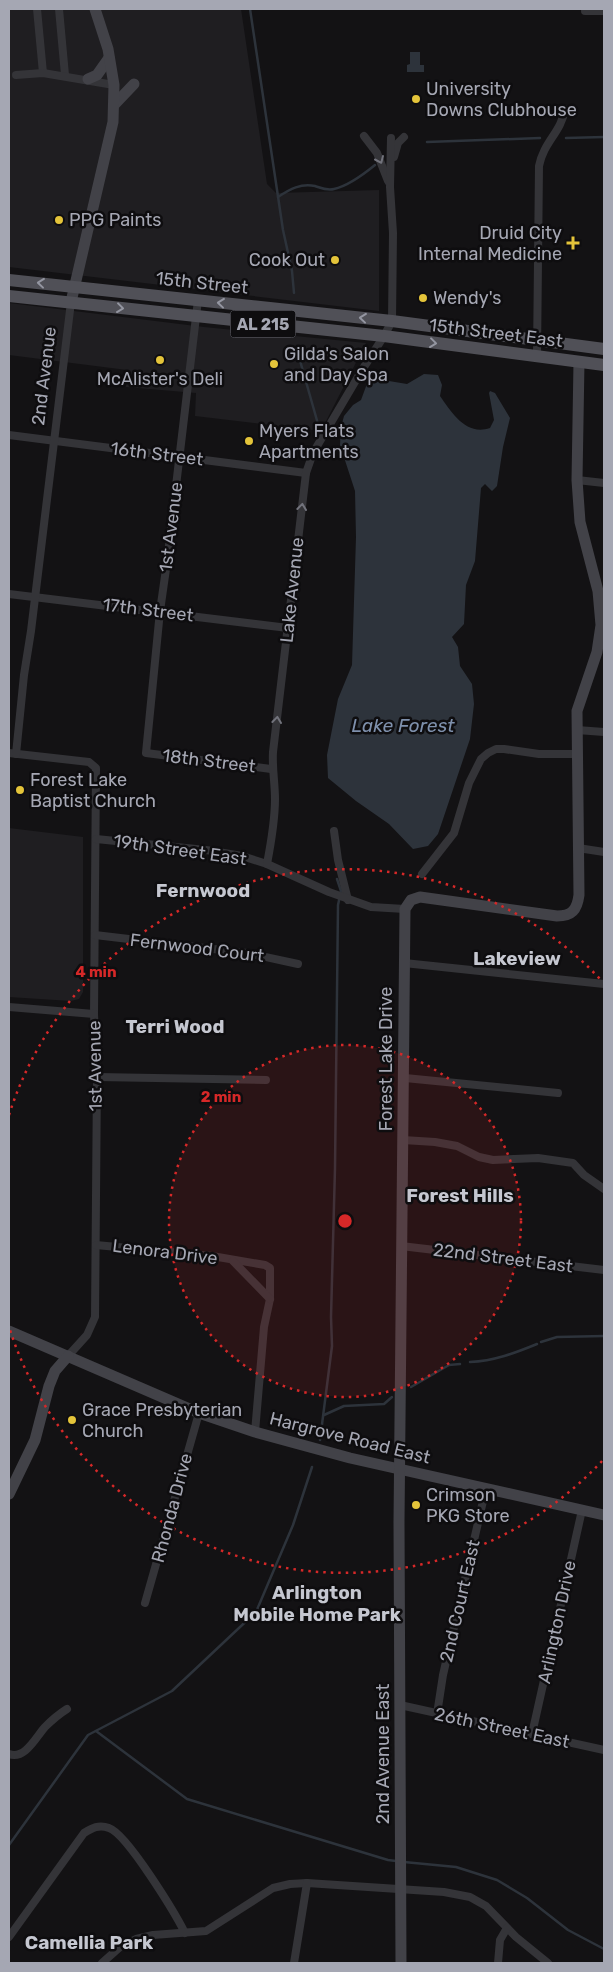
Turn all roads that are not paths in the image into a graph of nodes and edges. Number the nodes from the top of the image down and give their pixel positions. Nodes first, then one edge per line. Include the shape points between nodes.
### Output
1 (37, 9) edge
2 (59, 9) edge
3 (95, 9) edge
4 (585, 11) dead end
5 (604, 11) edge
6 (110, 58) junction
7 (43, 73) junction
8 (65, 75) junction
9 (16, 76) dead end
10 (88, 79) junction
11 (134, 84) dead end
12 (114, 85) junction
13 (114, 105) junction
14 (565, 109) dead end
15 (364, 136) dead end
16 (404, 137) dead end
17 (391, 138) dead end
18 (392, 167) junction
19 (390, 188) junction
20 (9, 280) edge
21 (74, 287) junction
22 (9, 296) edge
23 (198, 300) junction
24 (71, 302) junction
25 (196, 316) junction
26 (392, 321) junction
27 (384, 336) junction
28 (537, 340) junction
29 (579, 345) junction
30 (604, 349) edge
31 (537, 356) junction
32 (579, 362) junction
33 (604, 365) edge
34 (9, 435) edge
35 (54, 441) junction
36 (180, 457) junction
37 (306, 473) junction
38 (576, 480) junction
39 (604, 483) edge
40 (9, 594) edge
41 (35, 597) junction
42 (602, 609) edge
43 (160, 611) junction
44 (288, 628) junction
45 (577, 730) junction
46 (604, 732) edge
47 (12, 753) edge
48 (146, 753) joint
49 (577, 754) junction
50 (272, 769) junction
51 (334, 832) dead end
52 (96, 839) junction
53 (578, 848) junction
54 (604, 852) edge
55 (267, 864) junction
56 (422, 874) dead end
57 (348, 900) junction
58 (405, 909) junction
59 (95, 935) junction
60 (404, 963) junction
61 (298, 964) dead end
62 (604, 984) edge
63 (9, 1007) edge
64 (94, 1014) junction
65 (97, 1077) junction
66 (405, 1078) junction
67 (266, 1080) dead end
68 (558, 1093) dead end
69 (403, 1140) junction
70 (604, 1189) edge
71 (96, 1244) junction
72 (401, 1246) junction
73 (233, 1261) junction
74 (604, 1270) edge
75 (270, 1299) junction
76 (9, 1331) edge
77 (68, 1356) junction
78 (199, 1413) junction
79 (255, 1432) junction
80 (399, 1469) junction
81 (486, 1488) junction
82 (9, 1494) edge
83 (582, 1510) junction
84 (604, 1515) edge
85 (399, 1545) joint
86 (146, 1603) dead end
87 (400, 1705) junction
88 (67, 1709) dead end
89 (437, 1714) junction
90 (532, 1734) junction
91 (604, 1750) edge
92 (9, 1754) edge
93 (307, 1883) junction
94 (401, 1890) junction
95 (507, 1928) junction
96 (185, 1933) junction
97 (9, 1938) edge
98 (102, 1963) edge
99 (294, 1963) edge
100 (401, 1963) edge
101 (498, 1963) edge
102 (548, 1963) edge

1 - 7 street
2 - 8 street
3 - 6 street, 2nd Avenue
4 - 5 street
6 - 10 street via 98,75
6 - 12 street, 2nd Avenue
7 - 8 street
7 - 9 street
8 - 10 street
10 - 12 street
11 - 13 street
12 - 13 street, 2nd Avenue
13 - 21 street, 2nd Avenue via 113,122
14 - 28 street via 563,120 548,141 539,166
15 -> 19 street via 377,153
16 - 18 street via 398,143
17 - 18 street
18 - 19 street
19 - 26 street
21 -> 20 main road, 15th Street / AL 215
21 - 23 main road, 15th Street / AL 215
21 - 24 street, 2nd Avenue
22 - 24 main road, 15th Street / AL 215
23 - 25 street, 1st Avenue
26 -> 23 main road, 15th Street / AL 215
24 -> 25 main road, 15th Street / AL 215
24 - 35 street, 2nd Avenue
25 - 27 main road, 15th Street / AL 215
25 - 36 street, 1st Avenue
26 - 27 street, Lake Avenue
26 - 28 main road, 15th Street East / AL 215
27 -> 31 main road, 15th Street East / AL 215
27 - 37 street, Lake Avenue via 313,453
28 - 29 main road, 15th Street East / AL 215
28 - 31 street
29 - 30 main road, 15th Street East / AL 215
29 - 32 main road
31 - 32 main road, 15th Street East / AL 215
32 - 33 main road, 15th Street East / AL 215
32 - 38 street
34 - 35 street, 16th Street
35 - 36 street, 16th Street
35 - 41 street, 2nd Avenue
36 - 37 street, 16th Street
36 - 43 street, 1st Avenue
44 -> 37 street, Lake Avenue
38 - 39 street
38 - 42 street via 580,522
40 - 41 street, 17th Street
41 - 43 street, 17th Street
41 - 47 street, 2nd Avenue
42 - 45 street via 597,652 577,712
43 - 44 street, 17th Street
43 - 48 street, 1st Avenue
50 -> 44 street, Lake Avenue
45 - 46 street
45 - 49 street
47 - 52 street, 1st Avenue via 89,762 96,768
48 - 50 street, 18th Street
49 - 53 street
49 - 56 street via 539,754 504,749 488,753 481,759 469,783 454,833
50 - 55 street, Lake Avenue via 275,797
51 - 57 street
52 - 55 street, 19th Street East via 233,854
52 - 59 street, 1st Avenue
53 - 54 street
53 - 58 street via 578,906 565,916 420,897 411,900
55 - 57 street, 19th Street East
57 - 58 street, 19th Street East via 370,907
58 - 60 street, Forest Lake Drive
59 - 61 street, Fernwood Court via 247,953
59 - 64 street, 1st Avenue
60 - 62 street
60 - 66 street, Forest Lake Drive
63 - 64 street
64 - 65 street, 1st Avenue
65 - 67 street
65 - 71 street, 1st Avenue
66 - 68 street
66 - 69 street, Forest Lake Drive
69 - 70 street via 457,1146 493,1160 538,1158 573,1163
69 - 72 street, Forest Lake Drive
71 - 73 street, Lenora Drive
71 - 77 street, 1st Avenue via 95,1317 87,1334
72 - 74 street, 22nd Street East
72 - 80 street, Forest Lake Drive
73 - 75 street, Lenora Drive
73 - 75 street, Lenora Drive via 270,1268
75 - 79 street, Lenora Drive via 264,1327
76 - 77 street, Hargrove Road East
77 - 78 street, Hargrove Road East
77 - 82 street via 55,1371 35,1440
78 - 79 street, Hargrove Road East
78 - 86 street, Rhonda Drive
79 - 80 street, Hargrove Road East
80 - 81 street, Hargrove Road East
80 - 85 street, Forest Lake Drive
81 - 83 street, Hargrove Road East
81 - 89 street, 2nd Court East via 443,1674
83 - 84 street, Hargrove Road East
83 - 90 street, Arlington Drive
85 - 87 street, 2nd Avenue East
87 - 89 street, 26th Street East
87 - 94 street, 2nd Avenue East
88 - 92 street via 46,1726 28,1748 21,1753
89 - 90 street, 26th Street East
90 - 91 street, 26th Street East
93 - 94 street
93 - 96 street via 274,1888 214,1927
93 - 99 street
94 - 95 street via 470,1897 486,1906
94 - 100 street, 2nd Avenue East
95 - 101 street via 500,1940
95 - 102 street
96 - 97 street via 170,1905 124,1839 110,1828 100,1826 84,1834
96 - 98 street via 136,1939 120,1947

